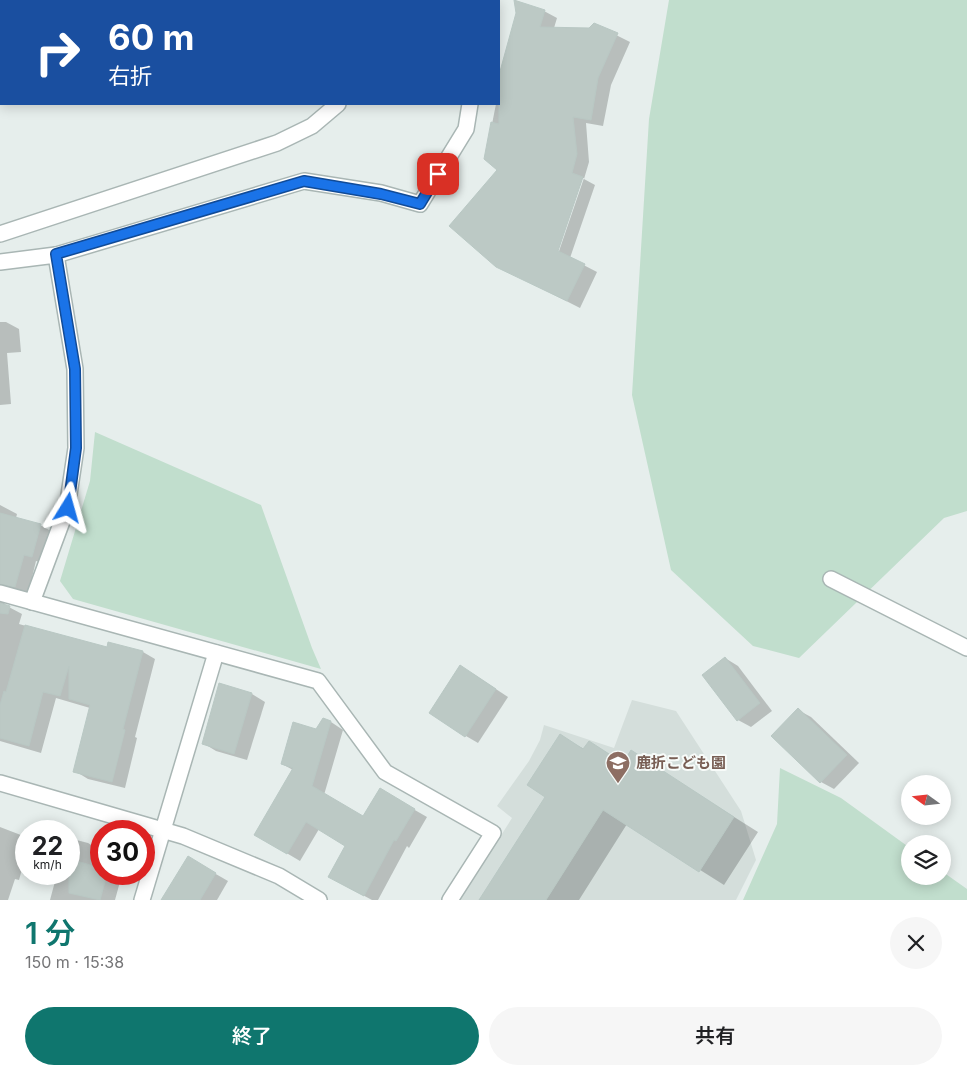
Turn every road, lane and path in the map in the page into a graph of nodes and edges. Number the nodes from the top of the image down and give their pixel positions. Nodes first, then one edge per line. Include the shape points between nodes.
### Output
1 (337, 105) edge
2 (470, 105) edge
3 (0, 234) edge
4 (56, 254) junction
5 (0, 262) edge
6 (831, 578) dead end
7 (0, 593) edge
8 (32, 602) junction
9 (967, 648) edge
10 (216, 654) junction
11 (0, 783) edge
12 (163, 830) junction
13 (142, 900) edge
14 (319, 900) edge
15 (450, 900) edge

1 - 3 street via 312,126 277,143
2 - 4 street via 466,128 420,204 304,181
4 - 5 street
4 - 8 street via 75,369 76,448 68,508
6 - 9 street
7 - 8 street
8 - 10 street
10 - 12 street
10 - 15 street via 318,682 385,772 493,833
11 - 12 street
12 - 13 street
12 - 14 street via 279,876

